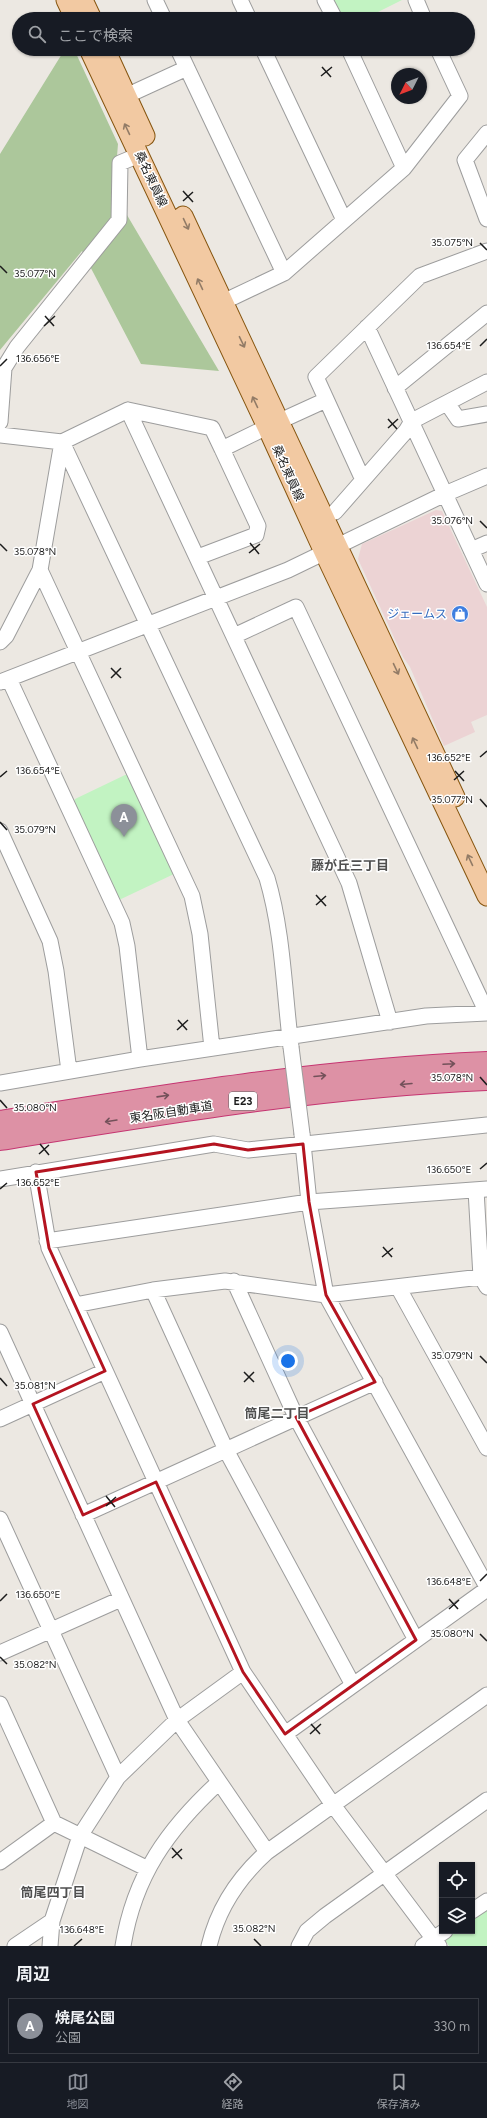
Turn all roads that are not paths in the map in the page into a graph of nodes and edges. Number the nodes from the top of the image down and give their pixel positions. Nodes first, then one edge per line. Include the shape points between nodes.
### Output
1 (66, 0) edge
2 (83, 0) edge
3 (155, 0) edge
4 (240, 0) edge
5 (326, 0) edge
6 (416, 0) edge
7 (72, 12) edge
8 (89, 12) edge
9 (161, 12) edge
10 (246, 12) edge
11 (331, 12) edge
12 (421, 12) edge
13 (92, 56) edge
14 (108, 56) edge
15 (181, 56) edge
16 (266, 56) edge
17 (352, 56) edge
18 (441, 56) edge
19 (187, 68) junction
20 (126, 96) junction
21 (487, 133) edge
22 (139, 154) junction
23 (404, 168) junction
24 (487, 219) edge
25 (344, 220) junction
26 (487, 251) edge
27 (284, 273) junction
28 (223, 302) junction
29 (487, 313) edge
30 (367, 327) junction
31 (487, 382) edge
32 (395, 388) junction
33 (326, 400) junction
34 (447, 403) junction
35 (128, 410) junction
36 (487, 414) edge
37 (412, 421) junction
38 (0, 422) edge
39 (273, 424) junction
40 (0, 435) edge
41 (62, 442) junction
42 (222, 449) junction
43 (487, 476) edge
44 (363, 480) junction
45 (445, 494) junction
46 (335, 512) dead end
47 (487, 543) edge
48 (330, 549) junction
49 (471, 550) junction
50 (198, 557) junction
51 (40, 570) junction
52 (487, 584) edge
53 (217, 598) junction
54 (149, 625) junction
55 (234, 636) junction
56 (0, 642) edge
57 (78, 652) junction
58 (5, 680) edge
59 (0, 831) edge
60 (487, 865) edge
61 (487, 896) edge
62 (487, 1013) edge
63 (390, 1022) junction
64 (291, 1042) junction
65 (212, 1048) junction
66 (140, 1059) junction
67 (487, 1063) edge
68 (69, 1071) junction
69 (487, 1080) edge
70 (0, 1083) edge
71 (0, 1122) edge
72 (487, 1125) edge
73 (0, 1139) edge
74 (302, 1139) junction
75 (36, 1172) junction
76 (0, 1178) edge
77 (481, 1190) edge
78 (309, 1202) junction
79 (47, 1241) junction
80 (234, 1281) junction
81 (484, 1282) edge
82 (398, 1287) junction
83 (153, 1290) junction
84 (326, 1295) junction
85 (76, 1305) junction
86 (0, 1332) edge
87 (105, 1371) junction
88 (375, 1382) junction
89 (33, 1404) junction
90 (296, 1417) junction
91 (0, 1419) edge
92 (487, 1448) edge
93 (226, 1450) junction
94 (156, 1482) junction
95 (84, 1515) junction
96 (0, 1519) edge
97 (487, 1588) edge
98 (121, 1599) junction
99 (52, 1631) junction
100 (416, 1640) junction
101 (0, 1653) edge
102 (243, 1672) junction
103 (353, 1685) junction
104 (487, 1695) edge
105 (0, 1704) edge
106 (177, 1720) junction
107 (285, 1734) junction
108 (118, 1777) junction
109 (219, 1782) junction
110 (487, 1800) edge
111 (333, 1805) junction
112 (54, 1823) junction
113 (80, 1836) junction
114 (267, 1852) junction
115 (0, 1862) edge
116 (148, 1869) junction
117 (385, 1873) junction
118 (487, 1901) edge
119 (475, 1910) edge
120 (52, 1921) junction
121 (435, 1940) edge
122 (15, 1946) edge
123 (50, 1946) edge
124 (123, 1946) edge
125 (209, 1946) edge
126 (299, 1946) edge

1 - 7 main road
2 - 8 main road
3 - 9 street
4 - 10 street
5 - 11 street
6 - 12 street
22 -> 13 main road, 桑名東員線
14 - 20 main road, 桑名東員線
15 - 19 street
16 - 25 street
17 - 23 street
18 - 23 street via 460,96
19 - 20 street
19 - 27 street
20 -> 28 main road, 桑名東員線
21 - 24 street via 465,160
22 - 38 street via 120,163 119,220 17,347 4,368
39 -> 22 main road, 桑名東員線
23 - 25 street
25 - 27 street
26 - 30 street via 420,276
27 - 28 street
28 -> 39 main road, 桑名東員線
29 - 32 street
30 - 32 street
30 - 33 street via 316,377
31 - 34 street
32 - 37 street
33 - 39 street
33 - 44 street
34 - 36 street via 458,419
34 - 37 street
35 - 41 street
35 - 42 street via 212,428
35 - 50 street
37 - 44 street
37 - 45 street
39 - 42 street
39 - 48 main road, 桑名東員線
40 - 41 street
41 - 51 street
41 - 54 street
42 - 50 street via 258,526 256,536
43 - 45 street
44 - 46 street
45 - 48 street
45 - 49 street
47 - 49 street
48 - 53 street via 288,570
48 -> 60 main road, 桑名東員線
61 -> 48 main road, 桑名東員線 via 382,672
49 - 52 street
50 - 53 street
51 - 56 street via 6,636
51 - 57 street
53 - 54 street
53 - 55 street
54 - 57 street
54 - 64 street via 266,878 277,923
55 - 62 street via 296,607
55 - 63 street via 349,883
57 - 58 street
57 - 65 street via 192,896 200,934
58 - 66 street via 122,923
59 - 68 street via 50,941
62 - 63 street via 426,1016
63 - 64 street
64 - 65 street
64 - 74 street, bridge
65 - 66 street
66 - 68 street
71 -> 67 highway, 東名阪自動車道 / E23 via 276,1080 431,1065
68 - 70 street
69 -> 73 highway, 東名阪自動車道 / E23 via 433,1082 277,1096
72 - 74 street
74 - 75 street via 248,1150 214,1144
74 - 78 street
75 - 76 street
75 - 79 street
77 - 78 street
77 - 81 street
78 - 79 street
78 - 84 street
79 - 85 street
80 - 83 street
80 - 84 street
80 - 90 street
81 - 82 street
82 - 84 street
82 - 92 street
83 - 85 street
83 - 93 street
84 - 88 street
85 - 87 street
86 - 89 street
87 - 89 street
87 - 94 street
88 - 90 street
88 - 97 street
89 - 91 street
89 - 95 street
90 - 93 street
90 - 100 street
93 - 94 street
93 - 103 street
94 - 95 street
94 - 102 street
95 - 98 street
96 - 99 street
97 - 100 street
98 - 99 street
98 - 106 street
99 - 101 street
99 - 108 street
100 - 103 street
102 - 106 street
102 - 107 street
103 - 107 street
104 - 111 street
105 - 112 street
106 - 108 street
106 - 109 street
107 - 111 street
108 - 113 street
109 - 114 street
109 - 116 street via 176,1825
110 - 117 street
111 - 114 street
111 - 117 street
112 - 113 street
112 - 115 street
113 - 116 street
113 - 120 street
114 - 125 street via 250,1866 232,1890 217,1919
116 - 124 street via 132,1910
117 - 121 street
117 - 126 street via 315,1924 307,1931
118 - 119 street
120 - 122 street
120 - 123 street

